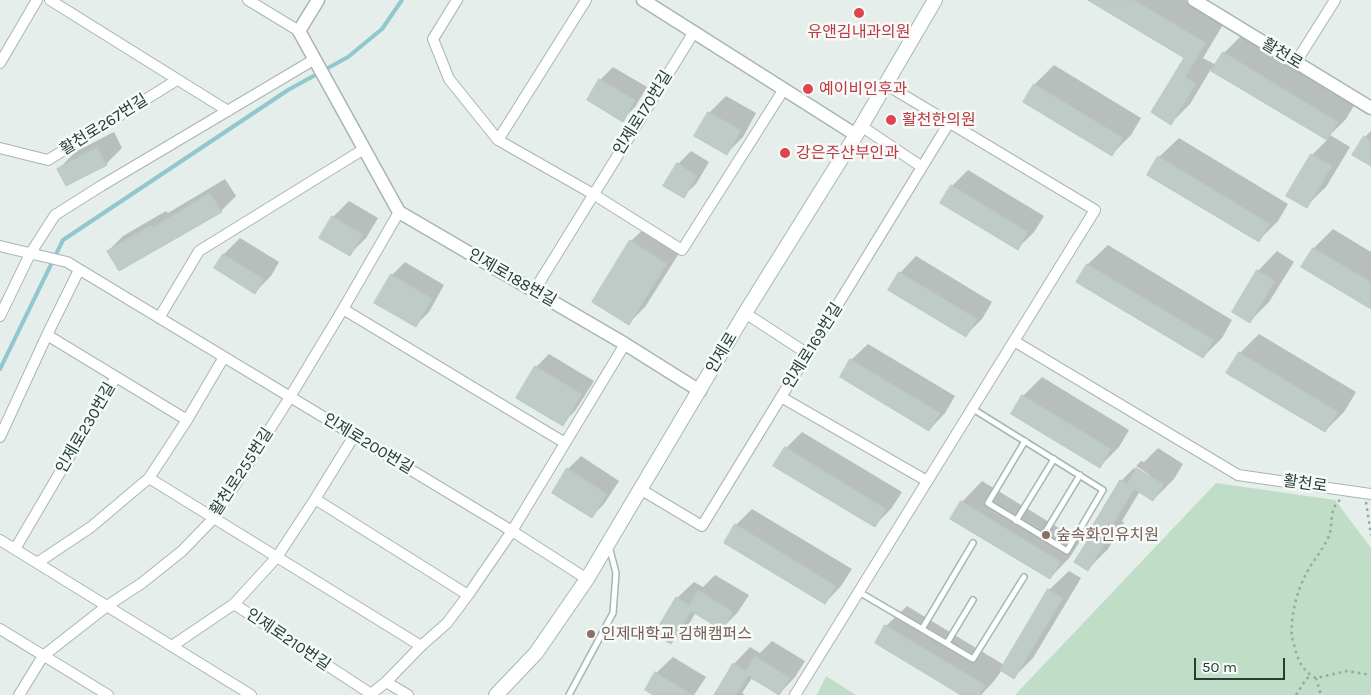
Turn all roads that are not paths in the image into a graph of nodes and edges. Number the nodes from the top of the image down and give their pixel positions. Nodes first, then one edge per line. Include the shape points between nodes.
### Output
1 (38, 0) edge
2 (50, 0) edge
3 (248, 0) edge
4 (318, 0) edge
5 (457, 0) edge
6 (586, 0) edge
7 (643, 0) edge
8 (934, 0) edge
9 (1194, 0) edge
10 (1335, 0) edge
11 (1207, 4) edge
12 (299, 32) junction
13 (694, 32) junction
14 (317, 62) junction
15 (1296, 62) junction
16 (0, 63) edge
17 (177, 80) junction
18 (885, 84) junction
19 (784, 89) junction
20 (1371, 108) edge
21 (228, 111) junction
22 (949, 123) junction
23 (858, 130) junction
24 (498, 140) junction
25 (0, 148) edge
26 (364, 149) junction
27 (922, 168) junction
28 (593, 194) junction
29 (399, 212) junction
30 (0, 246) edge
31 (34, 255) junction
32 (79, 270) junction
33 (534, 291) junction
34 (343, 309) junction
35 (746, 313) junction
36 (0, 316) edge
37 (160, 318) junction
38 (47, 335) junction
39 (1014, 341) junction
40 (626, 344) junction
41 (808, 354) junction
42 (224, 357) junction
43 (116, 377) junction
44 (700, 391) junction
45 (290, 397) junction
46 (781, 397) junction
47 (972, 408) junction
48 (187, 420) junction
49 (354, 436) junction
50 (0, 437) edge
51 (1025, 441) junction
52 (565, 443) junction
53 (1054, 459) junction
54 (1080, 476) junction
55 (149, 478) junction
56 (927, 481) junction
57 (640, 489) junction
58 (1371, 494) edge
59 (315, 499) junction
60 (214, 518) junction
61 (1016, 521) junction
62 (512, 531) junction
63 (1042, 536) junction
64 (0, 540) edge
65 (608, 544) junction
66 (973, 544) dead end
67 (15, 549) junction
68 (277, 557) junction
69 (37, 563) junction
70 (1024, 577) dead end
71 (587, 579) junction
72 (859, 591) junction
73 (468, 595) junction
74 (973, 600) dead end
75 (234, 604) junction
76 (107, 606) junction
77 (0, 629) edge
78 (922, 629) junction
79 (946, 643) junction
80 (172, 646) junction
81 (421, 646) junction
82 (43, 656) junction
83 (386, 682) junction
84 (96, 692) edge
85 (18, 695) edge
86 (108, 695) edge
87 (251, 695) edge
88 (370, 695) edge
89 (408, 695) edge
90 (496, 695) edge
91 (569, 695) edge
92 (795, 695) edge

1 - 16 street
2 - 17 street
3 - 12 street
4 - 12 street
5 - 24 street via 433,39 449,79
6 - 24 street
7 - 13 street
8 - 18 main road, 인제로
9 - 11 street, 활천로
10 - 15 street
11 - 15 street, 활천로
12 - 14 street
13 - 19 street
13 - 28 street, 인제로170번길
14 - 21 street
14 - 26 street
15 - 20 street, 활천로
17 - 21 street
17 - 25 street, 활천로267번길 via 48,160
18 - 22 street
18 - 23 main road, 인제로
19 - 23 street
19 - 28 street via 682,250
21 - 31 street via 55,215
22 - 27 street, 인제로169번길
22 - 39 street via 1095,210
23 - 27 street
23 - 35 main road, 인제로
24 - 28 street
26 - 29 street
26 - 37 street via 199,251
27 - 41 street, 인제로169번길
28 - 33 street, 인제로170번길
29 - 33 street, 인제로188번길
29 - 34 street, 활천로255번길
30 - 31 street
31 - 32 street, 인제로200번길 via 67,262
31 - 36 street
32 - 37 street, 인제로200번길
32 - 38 street
33 - 40 street, 인제로188번길
34 - 45 street, 활천로255번길
34 - 52 street
35 - 41 street
35 - 44 main road, 인제로
37 - 42 street, 인제로200번길
38 - 43 street, 인제로230번길
38 - 50 street
39 - 47 street
39 - 58 street, 활천로 via 1238,475
40 - 44 street, 인제로188번길
40 - 52 street
41 - 46 street, 인제로169번길
42 - 45 street, 인제로200번길
42 - 48 street
43 - 48 street
43 - 67 street, 인제로230번길
44 - 57 main road, 인제로
45 - 49 street, 인제로200번길
45 - 60 street, 활천로255번길
46 - 56 street
46 - 57 street, 인제로169번길 via 702,526
47 - 51 lane
47 - 56 street
48 - 55 street
49 - 59 street, 인제로210번길
49 - 62 street, 인제로200번길
51 - 53 lane
51 - 61 lane via 988,503
52 - 62 street
53 - 54 lane
53 - 61 lane
54 - 63 lane
54 - 63 lane via 1104,490 1067,551
55 - 60 street
55 - 69 street via 91,527
56 - 72 street
57 - 65 main road, 인제로
59 - 68 street, 인제로210번길
59 - 73 street
60 - 68 street
60 - 76 street, 활천로255번길 via 182,551
61 - 63 lane
62 - 71 street, 인제로200번길
62 - 73 street
64 - 67 street
65 - 71 main road, 인제로
65 - 91 lane via 616,573 613,613
66 - 78 lane
67 - 69 street
68 - 75 street, 인제로210번길
68 - 81 street
69 - 76 street
70 - 79 lane via 973,659
71 - 90 main road, 인제로 via 536,654
72 - 78 lane
72 - 92 street
73 - 81 street via 447,622
74 - 79 lane
75 - 80 street
75 - 88 street, 인제로210번길
76 - 80 street
76 - 82 street, 활천로255번길
77 - 82 street
78 - 79 lane
80 - 87 street
81 - 83 street
82 - 84 street
82 - 85 street, 활천로255번길
83 - 88 street, 인제로210번길
83 - 89 street
84 - 86 street

